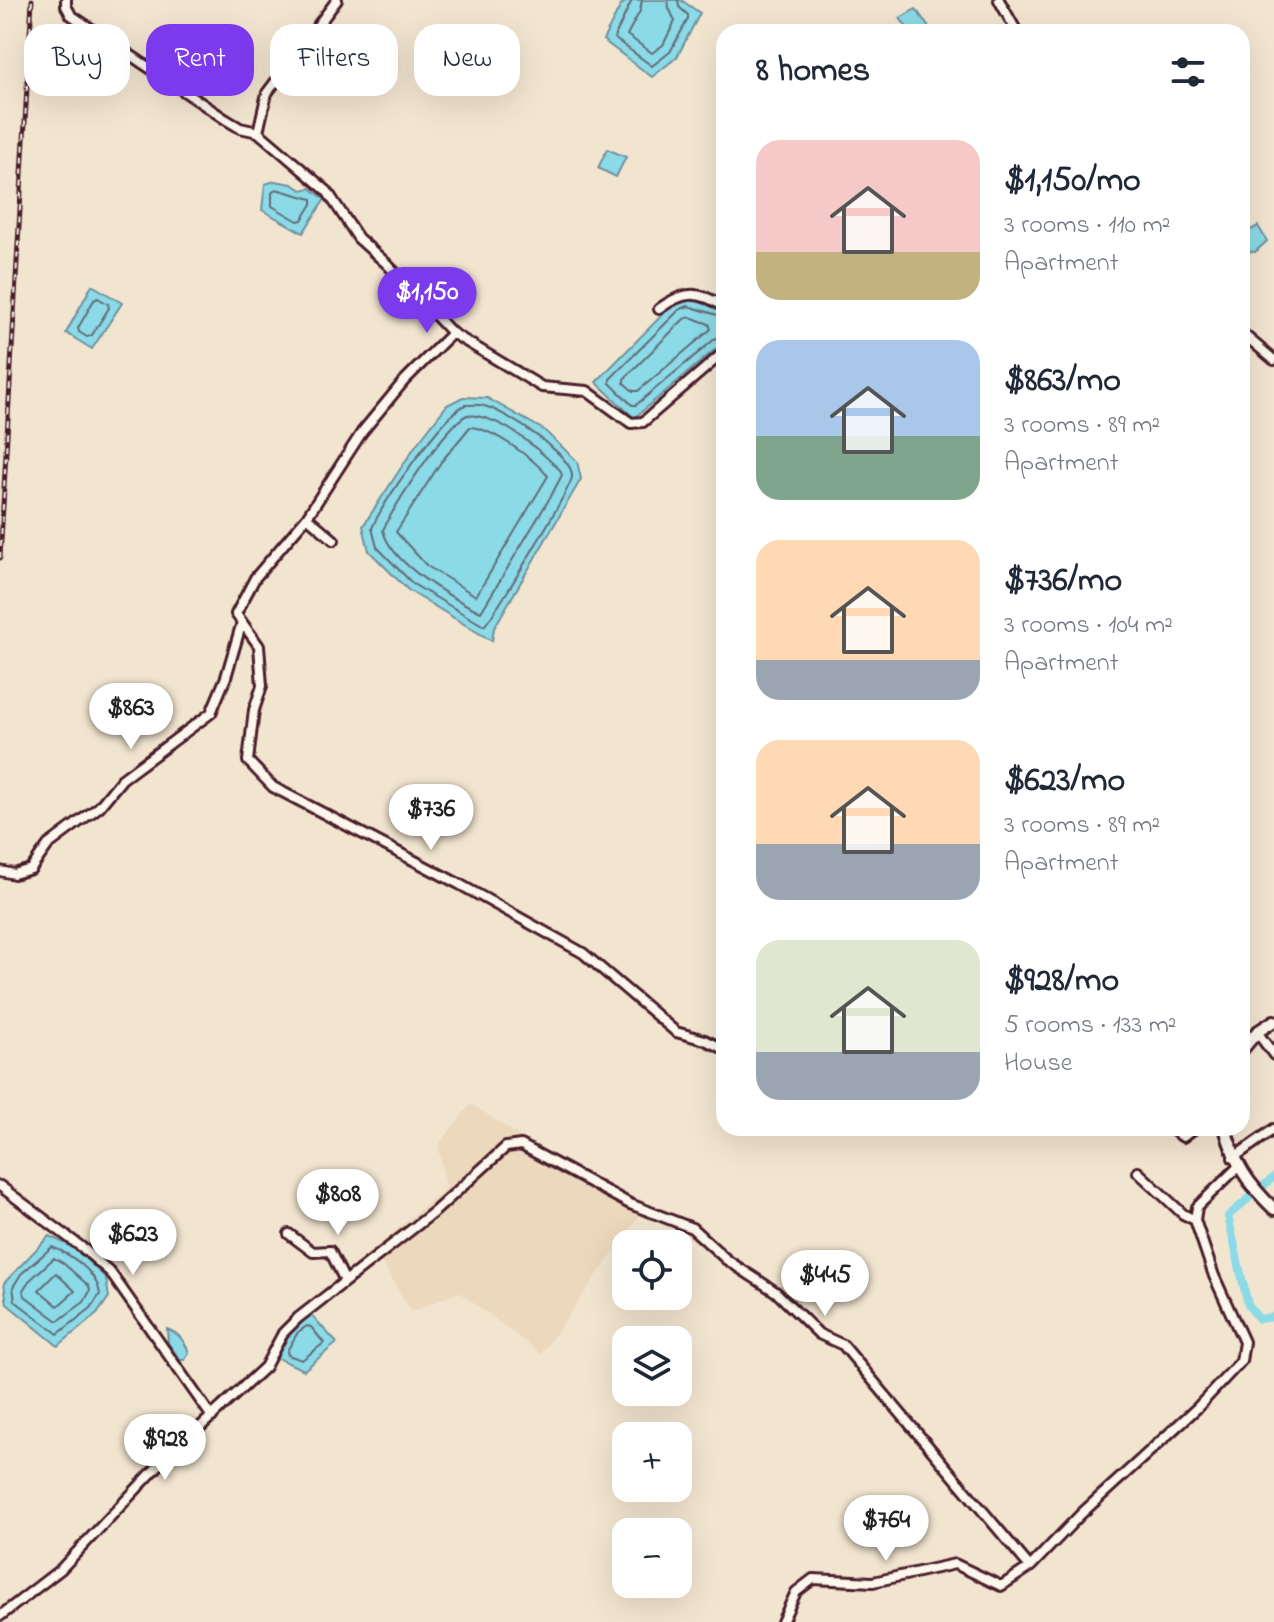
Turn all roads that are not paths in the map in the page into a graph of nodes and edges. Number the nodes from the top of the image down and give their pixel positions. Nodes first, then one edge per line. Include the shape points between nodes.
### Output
1 (66, 0) edge
2 (337, 0) edge
3 (999, 0) edge
4 (1012, 24) edge
5 (258, 132) junction
6 (716, 304) edge
7 (659, 309) dead end
8 (452, 333) junction
9 (1250, 340) edge
10 (716, 359) edge
11 (1274, 360) edge
12 (307, 517) junction
13 (334, 540) dead end
14 (242, 622) junction
15 (0, 871) edge
16 (1274, 1021) edge
17 (1257, 1032) junction
18 (1250, 1040) edge
19 (716, 1045) edge
20 (1274, 1055) edge
21 (1274, 1129) edge
22 (1228, 1136) edge
23 (1238, 1167) junction
24 (1138, 1172) dead end
25 (0, 1186) edge
26 (1272, 1207) edge
27 (1195, 1220) junction
28 (289, 1234) dead end
29 (345, 1281) junction
30 (212, 1417) junction
31 (1030, 1567) junction
32 (0, 1616) edge
33 (782, 1622) edge

1 - 5 street via 71,15 225,119
2 - 5 street via 267,93
3 - 4 street
5 - 8 street via 327,191 358,238
6 - 7 street via 691,293
8 - 10 street via 542,387 587,391 631,423 643,422
8 - 12 street via 362,432
9 - 11 street
12 - 13 street
12 - 14 street via 255,578 236,614
14 - 15 street via 211,713 122,779 99,807 48,845 31,869
14 - 19 street via 259,646 262,686 248,761 273,787 583,953 676,1032
16 - 17 street
17 - 18 street
17 - 20 street
21 - 23 street
22 - 23 street
23 - 26 street
23 - 27 street via 1197,1207
24 - 27 street
25 - 30 street via 110,1272
27 - 31 street via 1244,1342 1241,1361
28 - 29 street via 313,1252 330,1251
29 - 30 street via 283,1333 265,1367
29 - 31 street via 506,1147 521,1145 630,1204 692,1228 727,1260 776,1292 819,1334 843,1345
30 - 32 street via 61,1569
31 - 33 street via 1001,1586 955,1564 873,1582 813,1579 796,1592

